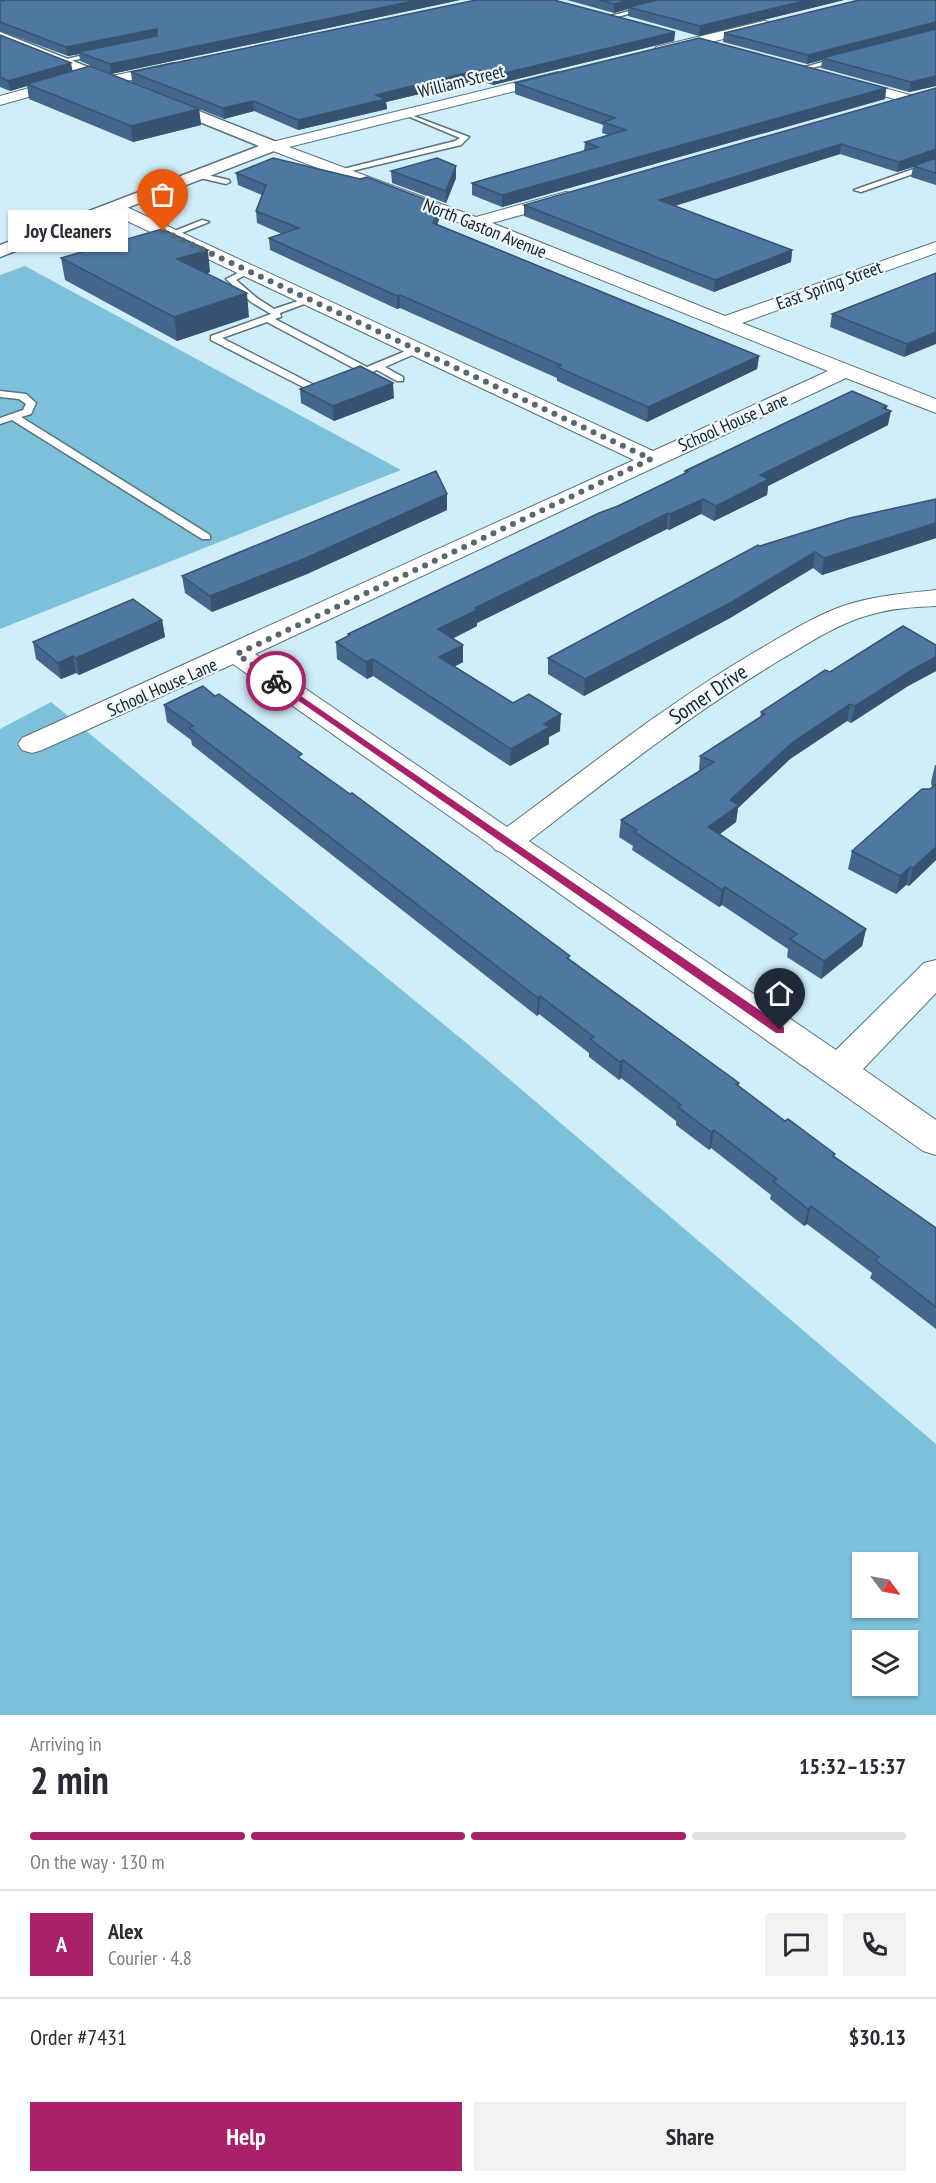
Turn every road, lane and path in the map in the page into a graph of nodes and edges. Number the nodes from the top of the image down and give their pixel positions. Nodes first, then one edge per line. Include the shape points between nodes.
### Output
1 (681, 0) edge
2 (603, 16) joint
3 (777, 22) edge
4 (643, 26) edge
5 (666, 32) edge
6 (0, 36) edge
7 (698, 40) junction
8 (724, 48) edge
9 (100, 53) edge
10 (643, 54) edge
11 (848, 57) edge
12 (65, 60) junction
13 (191, 63) edge
14 (796, 68) joint
15 (95, 73) junction
16 (567, 74) edge
17 (112, 80) junction
18 (936, 92) edge
19 (910, 99) junction
20 (0, 101) edge
21 (936, 106) edge
22 (876, 108) edge
23 (405, 113) junction
24 (273, 146) junction
25 (936, 164) edge
26 (342, 172) junction
27 (199, 175) junction
28 (226, 182) dead end
29 (858, 190) dead end
30 (583, 192) edge
31 (114, 208) junction
32 (205, 222) dead end
33 (473, 223) junction
34 (171, 234) junction
35 (936, 247) edge
36 (0, 251) edge
37 (249, 271) junction
38 (310, 300) junction
39 (271, 316) junction
40 (723, 323) junction
41 (416, 350) junction
42 (376, 366) junction
43 (364, 370) junction
44 (845, 371) junction
45 (400, 379) dead end
46 (0, 394) edge
47 (936, 407) edge
48 (15, 418) junction
49 (0, 421) edge
50 (651, 459) junction
51 (206, 537) dead end
52 (936, 598) edge
53 (237, 654) junction
54 (32, 744) dead end
55 (506, 843) junction
56 (936, 972) edge
57 (839, 1070) junction
58 (936, 1140) edge

1 - 2 lane
2 - 4 street
3 - 7 street
5 - 7 street
6 - 12 street, North Gaston Avenue
7 - 8 street
7 - 10 street
9 - 12 lane
11 - 14 lane
12 - 15 street, North Gaston Avenue
13 - 17 street
14 - 19 street
15 - 17 street, North Gaston Avenue
15 - 20 street
16 - 23 street, William Street
17 - 24 street, North Gaston Avenue
18 - 19 street
19 - 21 street
19 - 22 street
23 - 24 street, William Street
23 - 26 lane via 465,137 458,143
24 - 26 street, North Gaston Avenue
24 - 27 street
25 - 29 lane
26 - 33 street, North Gaston Avenue
27 - 28 lane
27 - 31 street
30 - 33 street
31 - 34 street
31 - 36 street
32 - 34 lane
33 - 40 street, North Gaston Avenue
34 - 37 street
35 - 40 street, East Spring Street
37 - 38 street
37 - 39 lane via 230,279
38 - 39 lane
38 - 41 street
39 - 43 lane
39 - 43 lane via 214,338 315,389 357,376
40 - 44 street, North Gaston Avenue
41 - 42 lane
41 - 50 street
42 - 43 lane
42 - 45 lane
44 - 47 street, North Gaston Avenue
44 - 50 street, School House Lane
46 - 48 lane via 22,396 31,403 27,412
48 - 49 lane
48 - 51 lane
50 - 53 street, School House Lane
52 - 55 street, Somer Drive via 875,606 831,620 741,671 672,717
53 - 54 street, School House Lane
53 - 55 street
55 - 57 street
56 - 57 street
57 - 58 street

